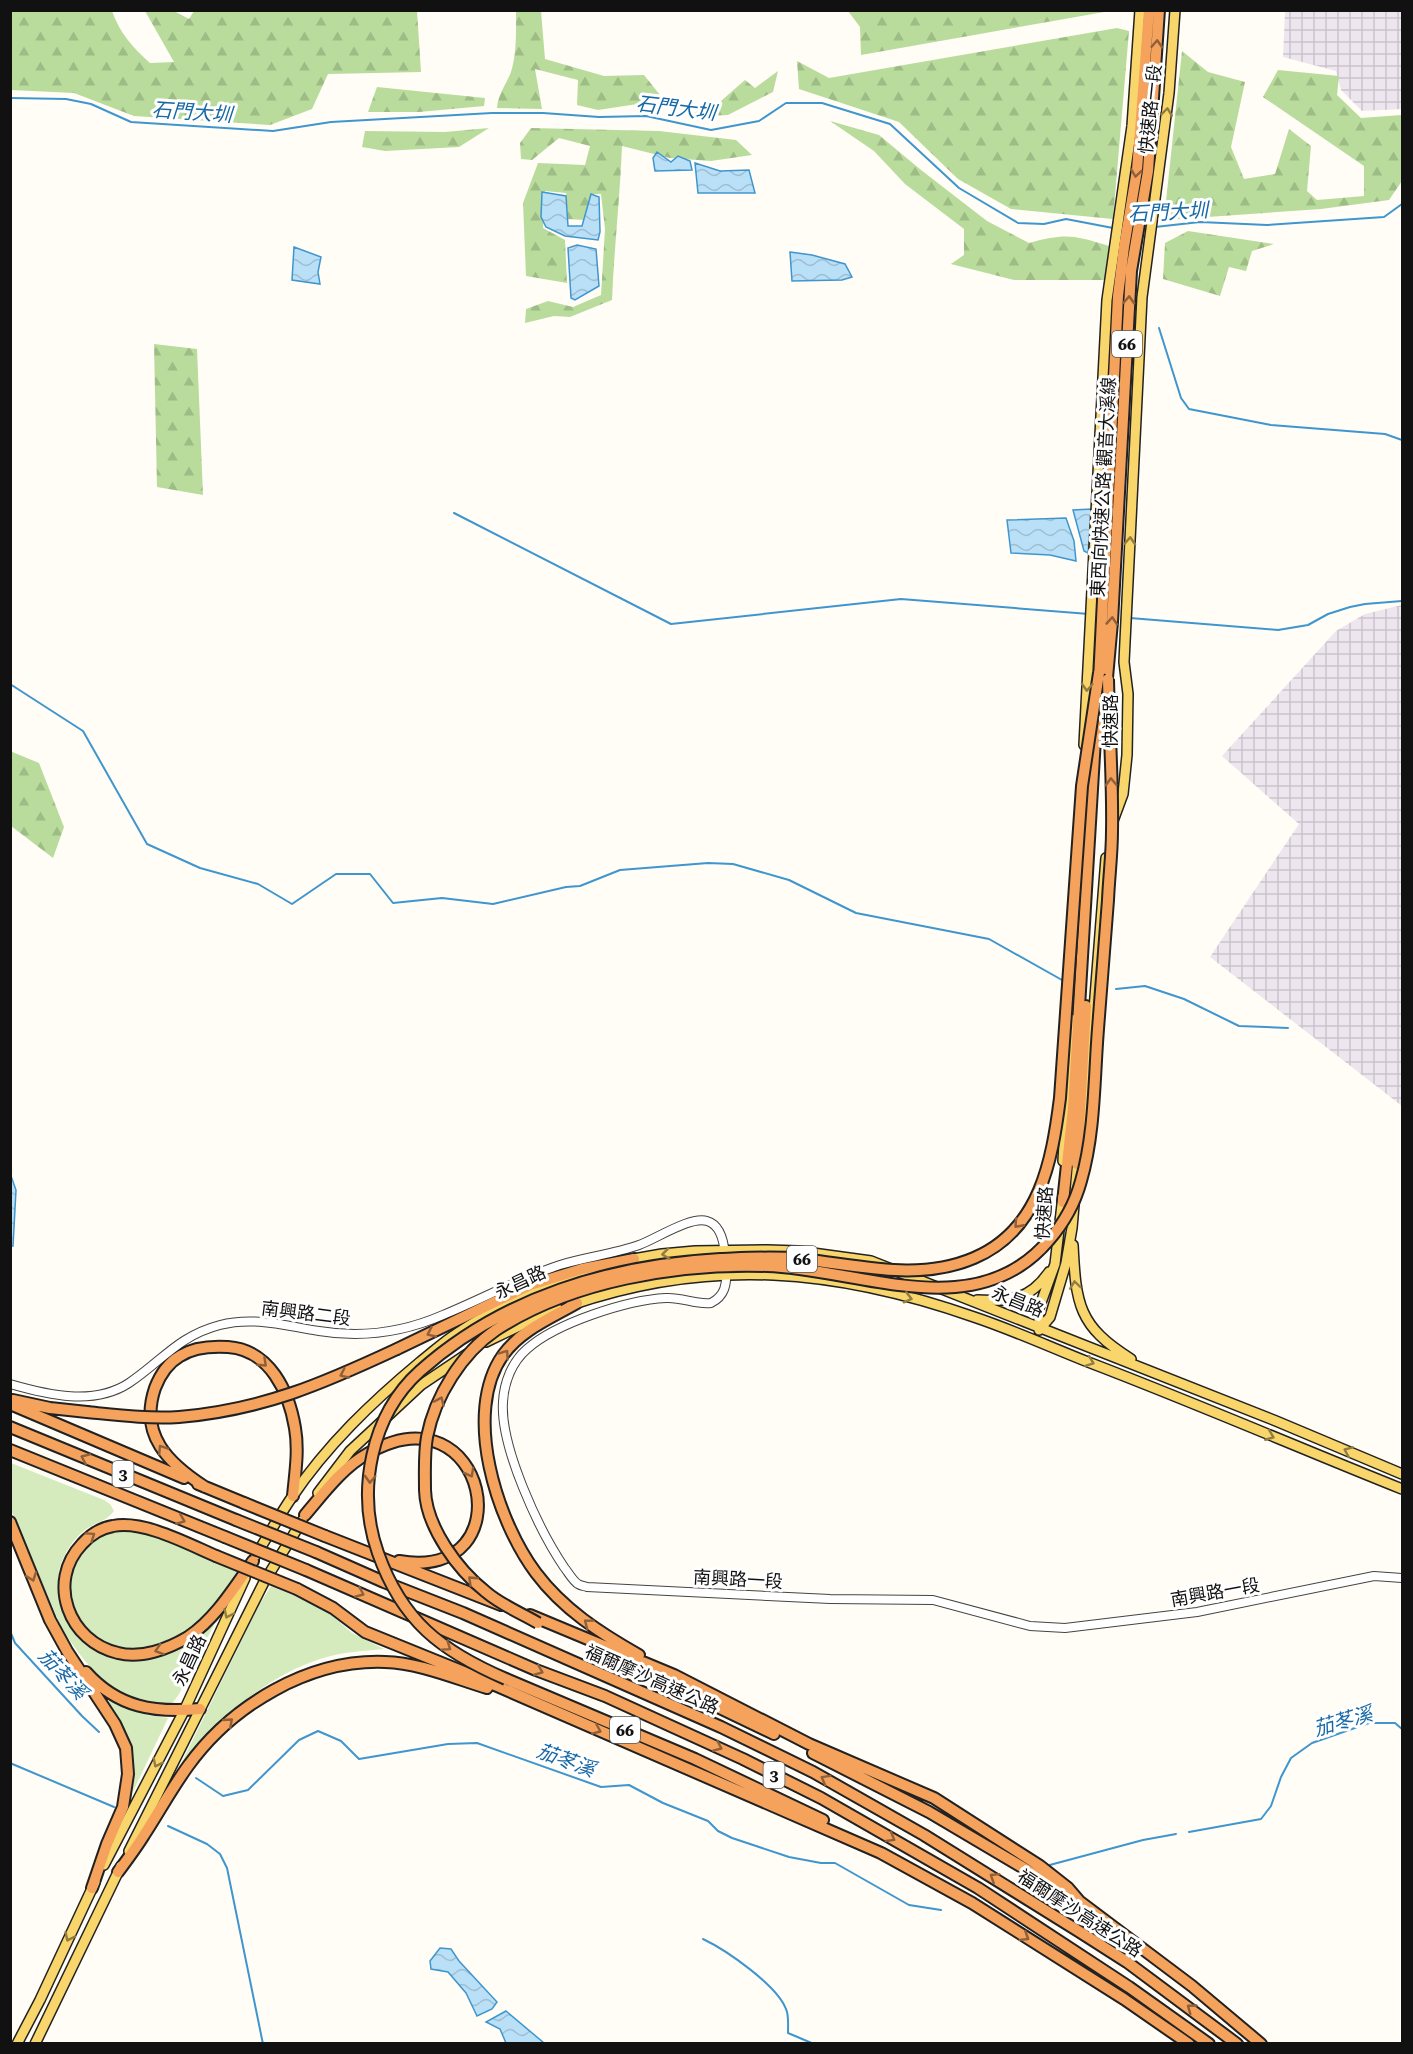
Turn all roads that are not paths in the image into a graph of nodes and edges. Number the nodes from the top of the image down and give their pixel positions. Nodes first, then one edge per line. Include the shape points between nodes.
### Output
1 (1140, 10) edge
2 (1149, 10) edge
3 (1159, 10) edge
4 (1175, 10) edge
5 (1120, 210) joint
6 (1154, 212) joint
7 (1104, 676) junction
8 (1084, 747) junction
9 (1073, 850) dead end
10 (1084, 971) junction
11 (1103, 1065) dead end
12 (1088, 1093) junction
13 (1077, 1164) junction
14 (1063, 1202) junction
15 (1072, 1228) junction
16 (725, 1251) junction
17 (1058, 1251) junction
18 (634, 1258) junction
19 (726, 1274) junction
20 (968, 1299) junction
21 (577, 1303) junction
22 (1040, 1327) junction
23 (1035, 1341) junction
24 (1152, 1373) junction
25 (10, 1384) edge
26 (10, 1399) edge
27 (10, 1404) edge
28 (10, 1427) edge
29 (10, 1450) edge
30 (1402, 1474) edge
31 (205, 1487) junction
32 (1402, 1489) edge
33 (292, 1496) junction
34 (305, 1515) junction
35 (10, 1522) edge
36 (367, 1552) junction
37 (253, 1561) junction
38 (1402, 1578) edge
39 (67, 1651) junction
40 (674, 1675) junction
41 (524, 1699) junction
42 (200, 1709) junction
43 (184, 1711) junction
44 (881, 1853) junction
45 (118, 1872) junction
46 (92, 1888) junction
47 (1080, 1902) junction
48 (17, 2043) edge
49 (35, 2043) edge
50 (1189, 2043) edge
51 (1209, 2043) edge
52 (1238, 2043) edge
53 (1262, 2043) edge

1 - 5 main road, 快速路一段 / 66 via 1132,126
2 -> 7 highway, 東西向快速公路 觀音大溪線 / 66 via 1138,160 1118,296
7 -> 3 highway, 東西向快速公路 觀音大溪線 / 66 via 1131,271 1149,161
6 -> 4 main road, 快速路一段 / 66
5 -> 8 main road, 快速路 / 66 via 1107,300
12 -> 6 main road, 快速路 / 66 via 1105,869 1110,830 1124,789 1128,694 1124,662 1142,297
7 - 10 highway, bridge
7 -> 44 highway, 66, bridge via 1082,786 1054,1146 1040,1190 1029,1212 1012,1231 974,1258 936,1269 903,1271 799,1259 734,1258 636,1268 558,1289 459,1340 406,1384 391,1406 374,1446 370,1467 369,1519 374,1544 398,1598 420,1627 477,1666 744,1782 824,1820
47 -> 7 highway, 66, bridge via 871,1782 728,1710 538,1623 488,1594 448,1551 435,1525 426,1498 427,1438 445,1389 479,1344 530,1312 586,1288 637,1277 734,1266 801,1269 911,1287 965,1287 1016,1269 1048,1242 1076,1197 1088,1153 1112,833
8 - 9 street, 快速路 / 66
8 - 14 main road, 快速路 / 66
10 - 13 highway
10 - 14 highway
11 - 12 main road
12 - 13 main road, 快速路 / 66
13 - 15 main road, 快速路 / 66
14 - 17 main road, 快速路 / 66
15 - 22 main road via 1059,1290 1050,1317
24 -> 15 main road via 1106,1342 1086,1318 1074,1284
16 -> 18 main road, 永昌路
16 - 19 street, 南興路一段
16 - 20 main road, 永昌路 via 798,1251 871,1261
16 - 25 street, 南興路二段 via 715,1226 694,1222 631,1248 541,1272 407,1328 343,1334 266,1322 235,1322 193,1335 130,1383 109,1393 71,1396
17 - 20 main road via 1048,1274 1024,1296 1002,1301
17 - 22 main road via 1038,1311
18 -> 26 highway, bridge via 547,1279 302,1391 258,1404 176,1417 50,1408
18 - 33 main road, 永昌路 via 560,1282 455,1334 362,1412
19 - 21 main road, 永昌路 via 639,1286
19 -> 23 main road, 永昌路 via 798,1275 871,1287 956,1311
19 - 38 street, 南興路一段 via 721,1296 711,1303 667,1298 631,1303 563,1326 538,1340 517,1359 510,1372 504,1421 518,1471 543,1531 577,1584 830,1599 933,1600 1030,1626 1065,1628 1197,1612 1374,1576
20 - 22 main road, 永昌路
21 - 34 main road, 永昌路 via 489,1340 421,1385 350,1451
40 -> 21 highway via 607,1638 572,1611 537,1574 502,1508 492,1474 486,1429 487,1393 494,1371 502,1356 526,1331
22 - 23 main road
22 - 24 main road, 永昌路
23 -> 32 main road, 永昌路
30 -> 24 main road, 永昌路
27 - 31 highway
52 -> 28 highway, 福爾摩沙高速公路 / 3, bridge via 1080,1932 924,1834 813,1772 463,1613
29 -> 51 highway, 福爾摩沙高速公路 / 3, bridge via 605,1696 743,1759 821,1798 978,1888
31 -> 33 highway via 184,1473 157,1443 150,1403 162,1372 180,1356 204,1347 234,1347 266,1364 284,1389 296,1430
31 - 36 highway, bridge
33 - 37 main road, 永昌路
34 -> 36 highway via 349,1468 388,1443 428,1440 462,1460 471,1471 478,1501 477,1519 462,1547 438,1562 423,1563 391,1560
34 - 42 main road, 永昌路 via 264,1582
35 -> 39 highway
36 - 40 highway
37 -> 41 highway, bridge via 224,1601 190,1636 149,1653 120,1654 94,1643 74,1623 64,1595 68,1564 88,1537 102,1529 141,1527 216,1556 297,1589 333,1608 364,1632
37 -> 43 main road, 永昌路
39 - 43 highway via 93,1679 134,1705
39 - 46 highway via 115,1725 128,1761 123,1807
40 - 47 highway via 809,1744 934,1798 1040,1866
41 -> 44 highway
45 -> 41 highway via 189,1764 212,1737 278,1687 332,1668 386,1662
42 - 43 highway
42 - 45 main road, 永昌路
43 -> 46 main road, 永昌路
44 -> 50 highway via 982,1910
45 - 49 main road, 永昌路
46 -> 48 main road, 永昌路
47 - 53 highway

